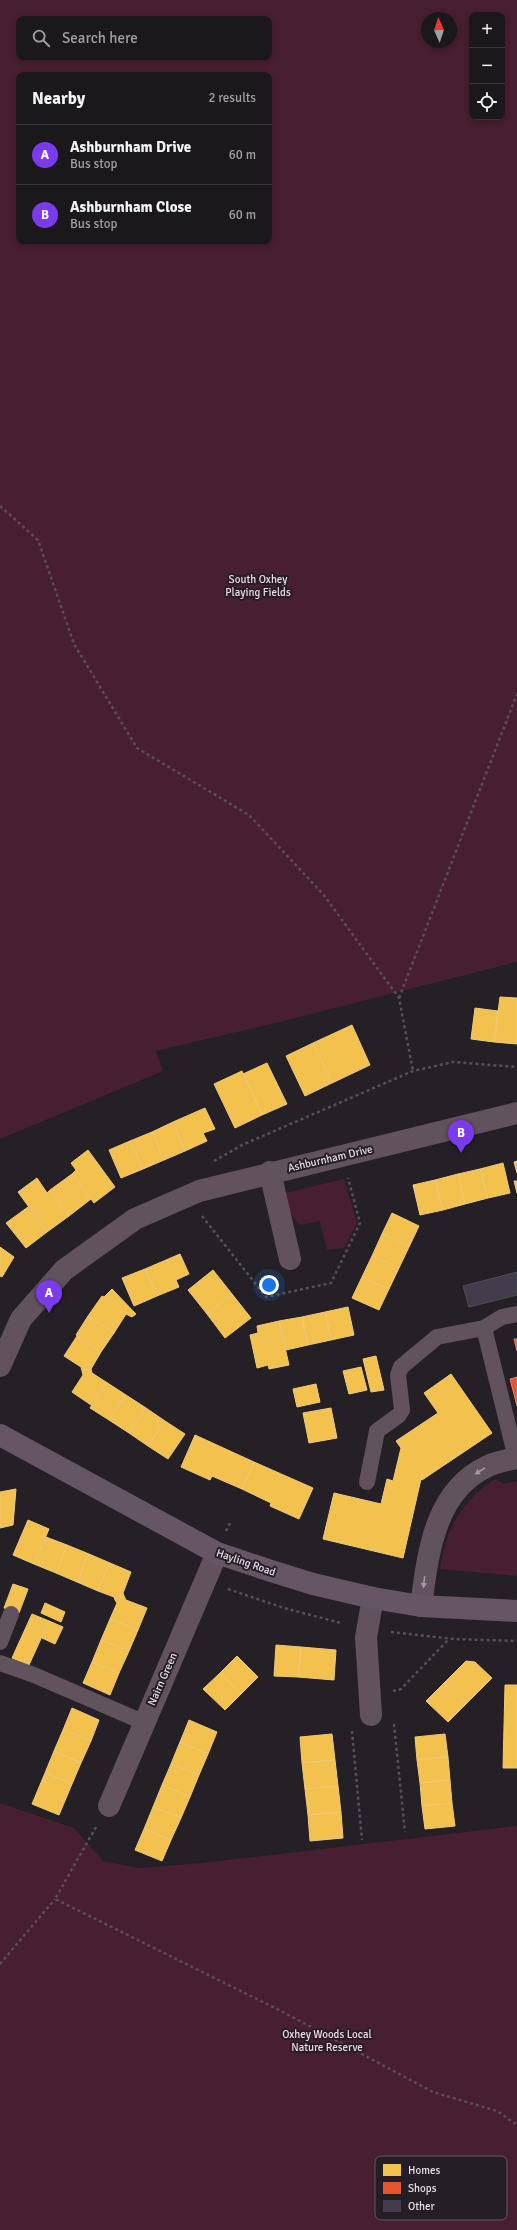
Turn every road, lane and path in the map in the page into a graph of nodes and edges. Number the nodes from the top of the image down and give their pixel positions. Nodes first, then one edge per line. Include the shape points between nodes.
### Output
1 (0, 506) edge
2 (517, 694) edge
3 (398, 998) junction
4 (517, 1067) edge
5 (413, 1071) junction
6 (517, 1113) edge
7 (211, 1162) dead end
8 (270, 1172) junction
9 (290, 1259) dead end
10 (517, 1314) edge
11 (484, 1328) junction
12 (0, 1366) edge
13 (0, 1435) edge
14 (516, 1458) edge
15 (368, 1482) dead end
16 (216, 1553) junction
17 (205, 1579) junction
18 (373, 1598) junction
19 (421, 1606) junction
20 (517, 1610) edge
21 (10, 1614) dead end
22 (341, 1623) dead end
23 (387, 1632) dead end
24 (449, 1639) junction
25 (517, 1641) edge
26 (0, 1642) edge
27 (0, 1663) edge
28 (391, 1691) dead end
29 (370, 1715) dead end
30 (142, 1722) junction
31 (109, 1806) joint
32 (55, 1899) junction
33 (0, 1964) edge
34 (517, 2125) edge

1 - 3 path via 38,540 74,644 137,748 249,815 323,894
2 - 3 path
3 - 5 path
4 - 5 path via 454,1062
5 - 7 path
6 - 8 street, Ashburnham Drive
8 - 9 street
8 - 12 street, Ashburnham Drive via 199,1191 135,1219 71,1265 21,1319
10 - 11 lane via 502,1318
11 - 14 lane
11 - 15 lane via 437,1337 401,1366 398,1374 402,1410 377,1431
13 - 16 street, Hayling Road
14 -> 19 street via 488,1466 472,1476 457,1488 445,1505 435,1529 425,1572
16 - 17 street, Nairn Green
16 - 18 street, Hayling Road via 313,1584
17 - 22 path via 284,1608
17 - 30 street, Nairn Green
18 - 19 street, Hayling Road
18 - 29 street via 366,1637
19 - 20 street, Hayling Road
21 - 26 lane
23 - 24 path
24 - 25 path
24 - 28 path via 401,1689
27 - 30 lane
30 - 31 street, Nairn Green
31 - 32 path
32 - 33 path
32 - 34 path via 283,2012 433,2092 497,2112

